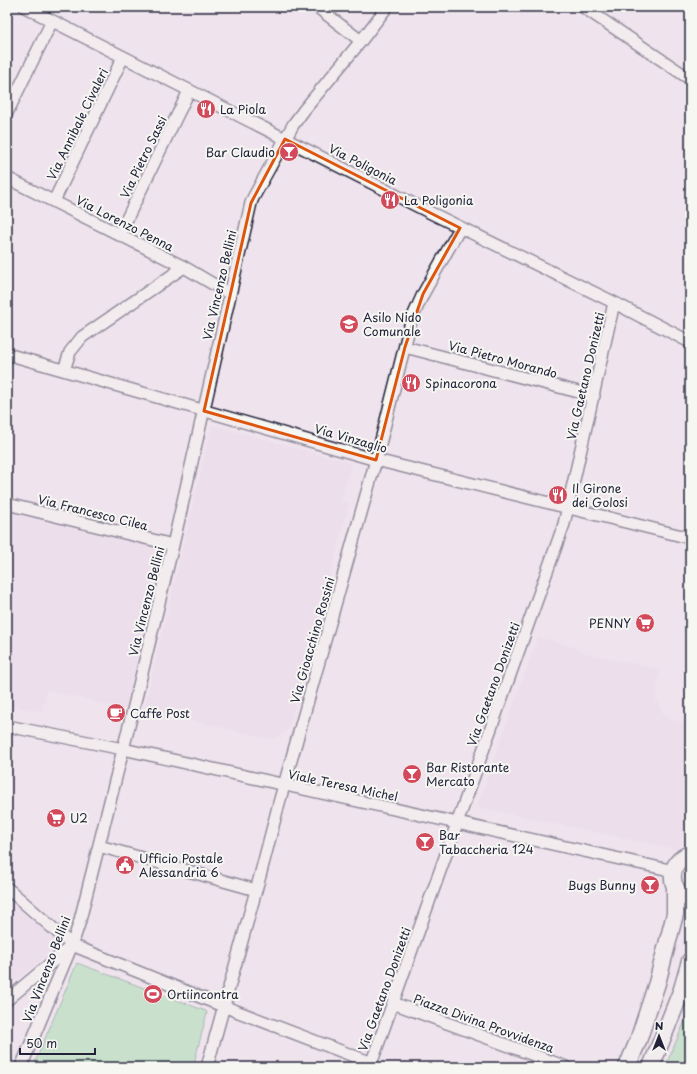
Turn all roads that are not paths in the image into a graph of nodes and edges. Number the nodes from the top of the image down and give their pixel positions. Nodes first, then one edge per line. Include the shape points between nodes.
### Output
1 (25, 7) edge
2 (317, 7) edge
3 (387, 7) edge
4 (583, 7) edge
5 (52, 21) junction
6 (361, 41) junction
7 (123, 57) junction
8 (690, 79) edge
9 (189, 91) junction
10 (7, 113) edge
11 (285, 139) junction
12 (7, 178) edge
13 (54, 202) junction
14 (460, 228) junction
15 (120, 235) junction
16 (184, 267) junction
17 (230, 294) junction
18 (614, 303) junction
19 (690, 342) edge
20 (405, 346) junction
21 (7, 354) edge
22 (64, 370) junction
23 (594, 396) junction
24 (204, 410) junction
25 (376, 460) junction
26 (7, 504) edge
27 (568, 508) junction
28 (690, 538) edge
29 (173, 545) junction
30 (7, 726) edge
31 (123, 749) junction
32 (284, 785) junction
33 (457, 823) junction
34 (99, 846) junction
35 (689, 850) edge
36 (674, 879) junction
37 (7, 888) edge
38 (256, 890) junction
39 (690, 899) edge
40 (72, 945) junction
41 (690, 961) edge
42 (7, 1000) edge
43 (393, 1003) junction
44 (223, 1006) junction
45 (371, 1065) edge
46 (21, 1067) edge
47 (207, 1067) edge
48 (566, 1067) edge
49 (627, 1067) edge
50 (650, 1067) edge

1 - 5 street, Via Poligonia
2 - 6 street
3 - 6 street, Via Vincenzo Bellini
4 - 8 street
5 - 7 street, Via Poligonia
5 - 10 street
6 - 11 street, Via Vincenzo Bellini via 304,110
7 - 9 street, Via Poligonia
7 - 13 street, Via Annibale Civaleri
9 - 11 street, Via Poligonia
9 - 15 street, Via Pietro Sassi
11 - 14 street, Via Poligonia
11 - 17 street, Via Vincenzo Bellini via 251,203
12 - 13 street, Via Lorenzo Penna
13 - 15 street, Via Lorenzo Penna
14 - 18 street, Via Poligonia
14 - 20 street, Via Gioacchino Rossini via 423,294 411,321
15 - 16 street, Via Lorenzo Penna
16 - 17 street, Via Lorenzo Penna
16 - 22 street via 82,337 70,352
17 - 24 street, Via Vincenzo Bellini
18 - 19 street, Via Poligonia
18 - 23 street, Via Gaetano Donizetti
20 - 23 street, Via Pietro Morando
20 - 25 street, Via Gioacchino Rossini
21 - 22 street, Via Vinzaglio
22 - 24 street, Via Vinzaglio
23 - 27 street, Via Gaetano Donizetti
24 - 25 street, Via Vinzaglio
24 - 29 street, Via Vincenzo Bellini
25 - 27 street, Via Vinzaglio
25 - 32 street, Via Gioacchino Rossini
26 - 29 street, Via Francesco Cilea
27 - 28 street, Via Vinzaglio
27 - 33 street, Via Gaetano Donizetti
29 - 31 street, Via Vincenzo Bellini
30 - 31 street, Viale Teresa Michel
31 - 32 street, Viale Teresa Michel
31 - 34 street, Via Vincenzo Bellini
32 - 33 street, Viale Teresa Michel
32 - 38 street, Via Gioacchino Rossini
33 - 36 street, Viale Teresa Michel via 665,869
33 - 43 street, Via Gaetano Donizetti
34 - 38 street
34 - 40 street, Via Vincenzo Bellini
35 - 36 main road via 678,862
36 - 39 main road via 681,894
36 - 49 main road via 675,914 657,983
37 - 40 street
38 - 44 street, Via Gioacchino Rossini
40 - 42 street
40 - 44 street
40 - 46 street, Via Vincenzo Bellini
41 - 50 main road via 682,989
43 - 45 street, Via Gaetano Donizetti
43 - 48 street, Piazza Divina Provvidenza
44 - 45 street
44 - 47 street, Via Gioacchino Rossini

